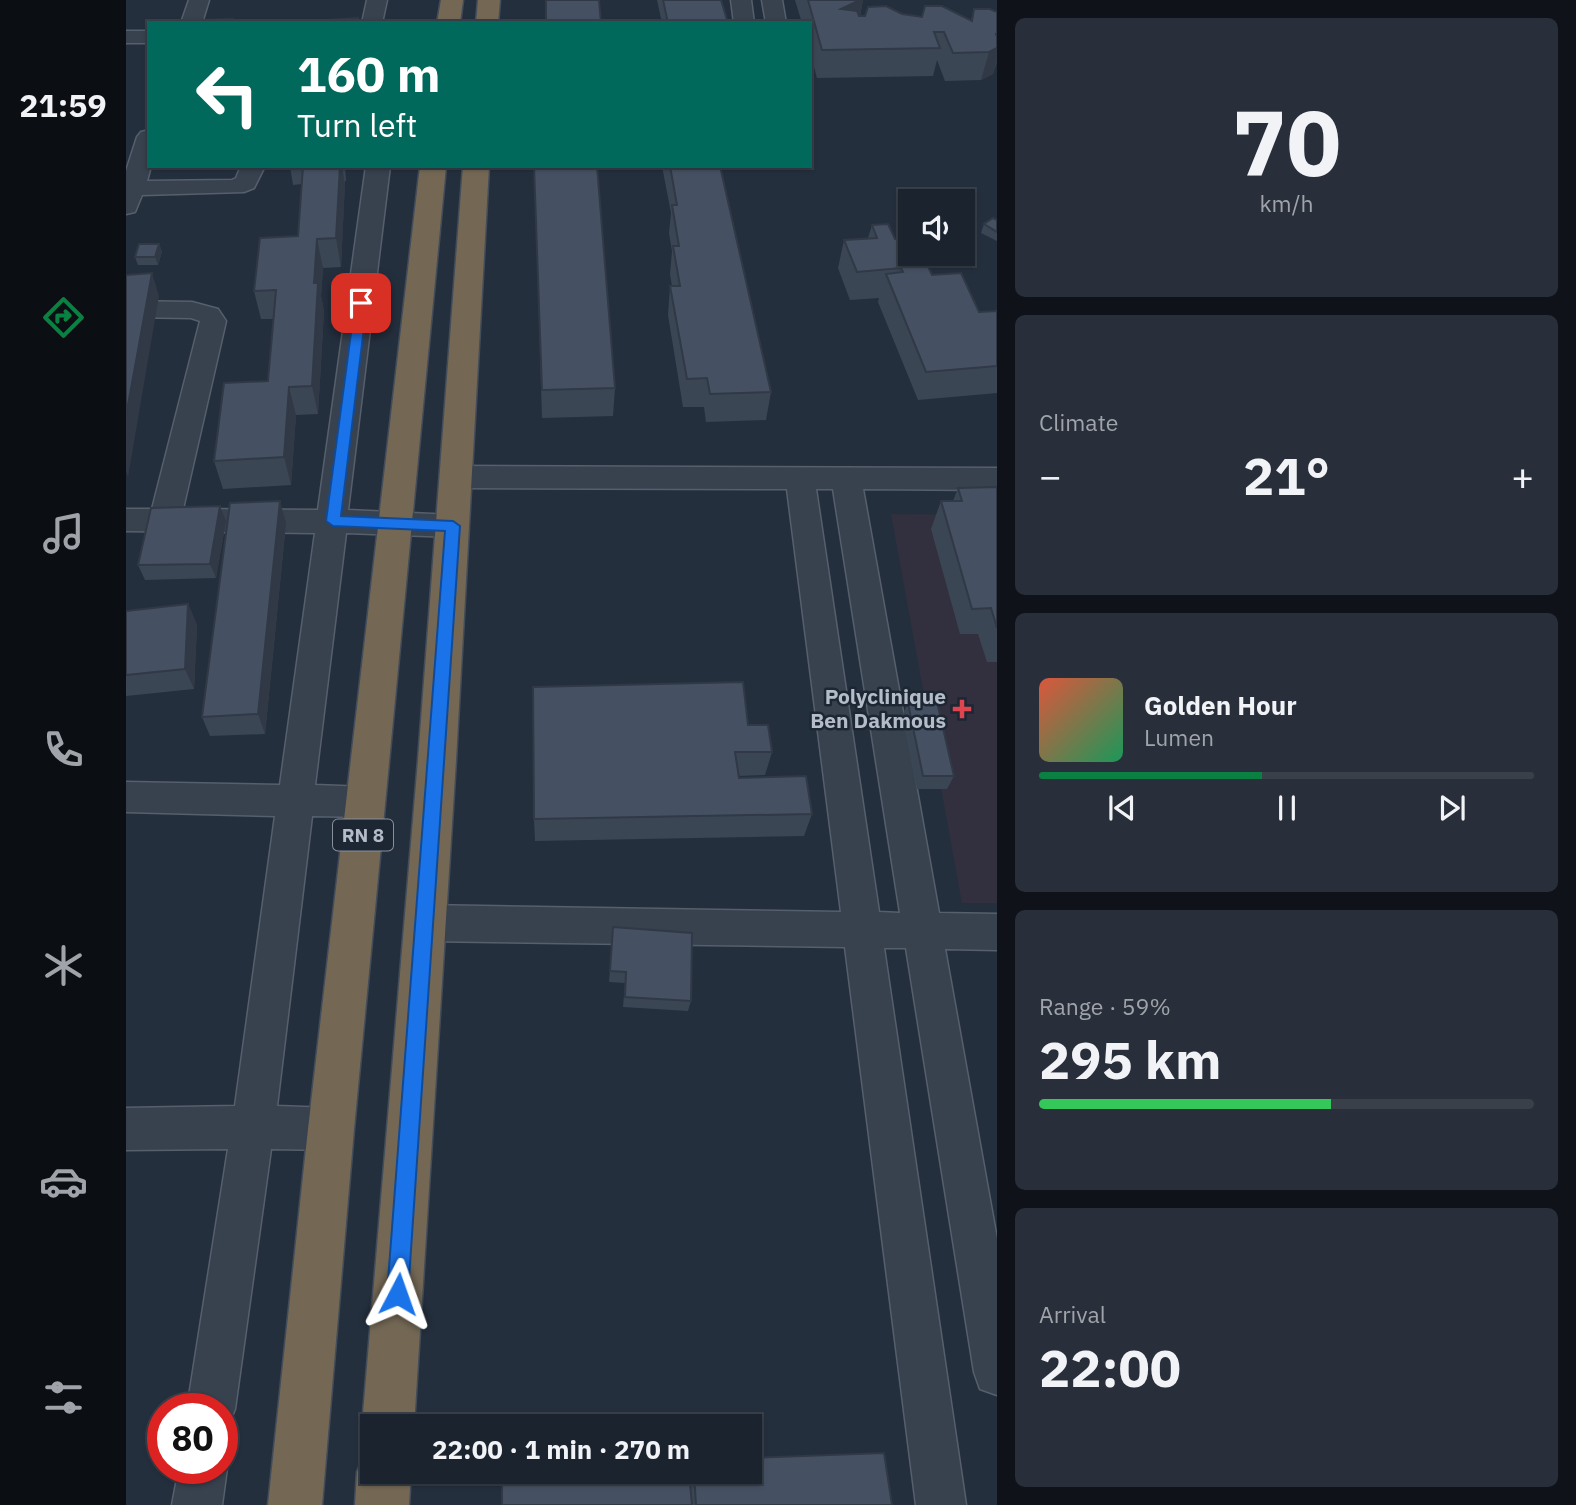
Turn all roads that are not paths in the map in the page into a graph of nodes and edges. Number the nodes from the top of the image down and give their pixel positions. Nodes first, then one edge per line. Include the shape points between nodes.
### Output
1 (199, 0) edge
2 (377, 0) edge
3 (452, 0) edge
4 (489, 0) edge
5 (741, 0) edge
6 (772, 0) edge
7 (192, 21) edge
8 (372, 21) edge
9 (449, 21) edge
10 (487, 21) edge
11 (744, 21) edge
12 (776, 21) edge
13 (126, 37) edge
14 (147, 37) edge
15 (147, 140) edge
16 (133, 161) edge
17 (252, 168) edge
18 (378, 168) edge
19 (433, 168) edge
20 (476, 168) edge
21 (129, 197) edge
22 (126, 309) edge
23 (456, 477) junction
24 (800, 478) junction
25 (846, 478) junction
26 (997, 479) edge
27 (126, 520) edge
28 (165, 520) junction
29 (333, 521) junction
30 (396, 522) junction
31 (453, 526) junction
32 (126, 797) edge
33 (296, 800) junction
34 (366, 802) junction
35 (425, 923) junction
36 (862, 930) junction
37 (922, 931) junction
38 (997, 932) edge
39 (253, 1127) junction
40 (126, 1129) edge
41 (331, 1129) junction
42 (984, 1223) edge
43 (997, 1372) edge
44 (213, 1393) edge
45 (389, 1414) edge
46 (200, 1484) edge
47 (383, 1484) edge
48 (197, 1505) edge
49 (295, 1505) edge
50 (382, 1505) edge
51 (941, 1505) edge

1 - 7 street
2 - 8 street
3 - 9 highway
4 - 10 highway
5 - 11 street
6 - 12 street
13 - 14 street
15 - 16 street
16 - 21 street
17 - 21 street via 246,183 235,187
18 - 29 street
19 - 30 highway, RN 8
20 - 23 highway
22 - 28 street via 197,310 209,314 213,321
23 - 24 street
23 - 31 highway
24 - 25 street
24 - 36 street
25 - 26 street
25 - 37 street
27 - 28 street
28 - 29 street
29 - 30 street
29 - 33 street
30 - 31 street
30 - 34 highway, RN 8
31 - 35 highway
32 - 33 street
33 - 34 street
33 - 39 street
34 - 41 highway, RN 8
35 - 36 street
35 - 45 highway
36 - 37 street
36 - 51 street
37 - 38 street
37 - 42 street
39 - 40 street
39 - 41 street
39 - 44 street
41 - 49 highway, RN 8
42 - 43 street
46 - 48 street
47 - 50 highway

